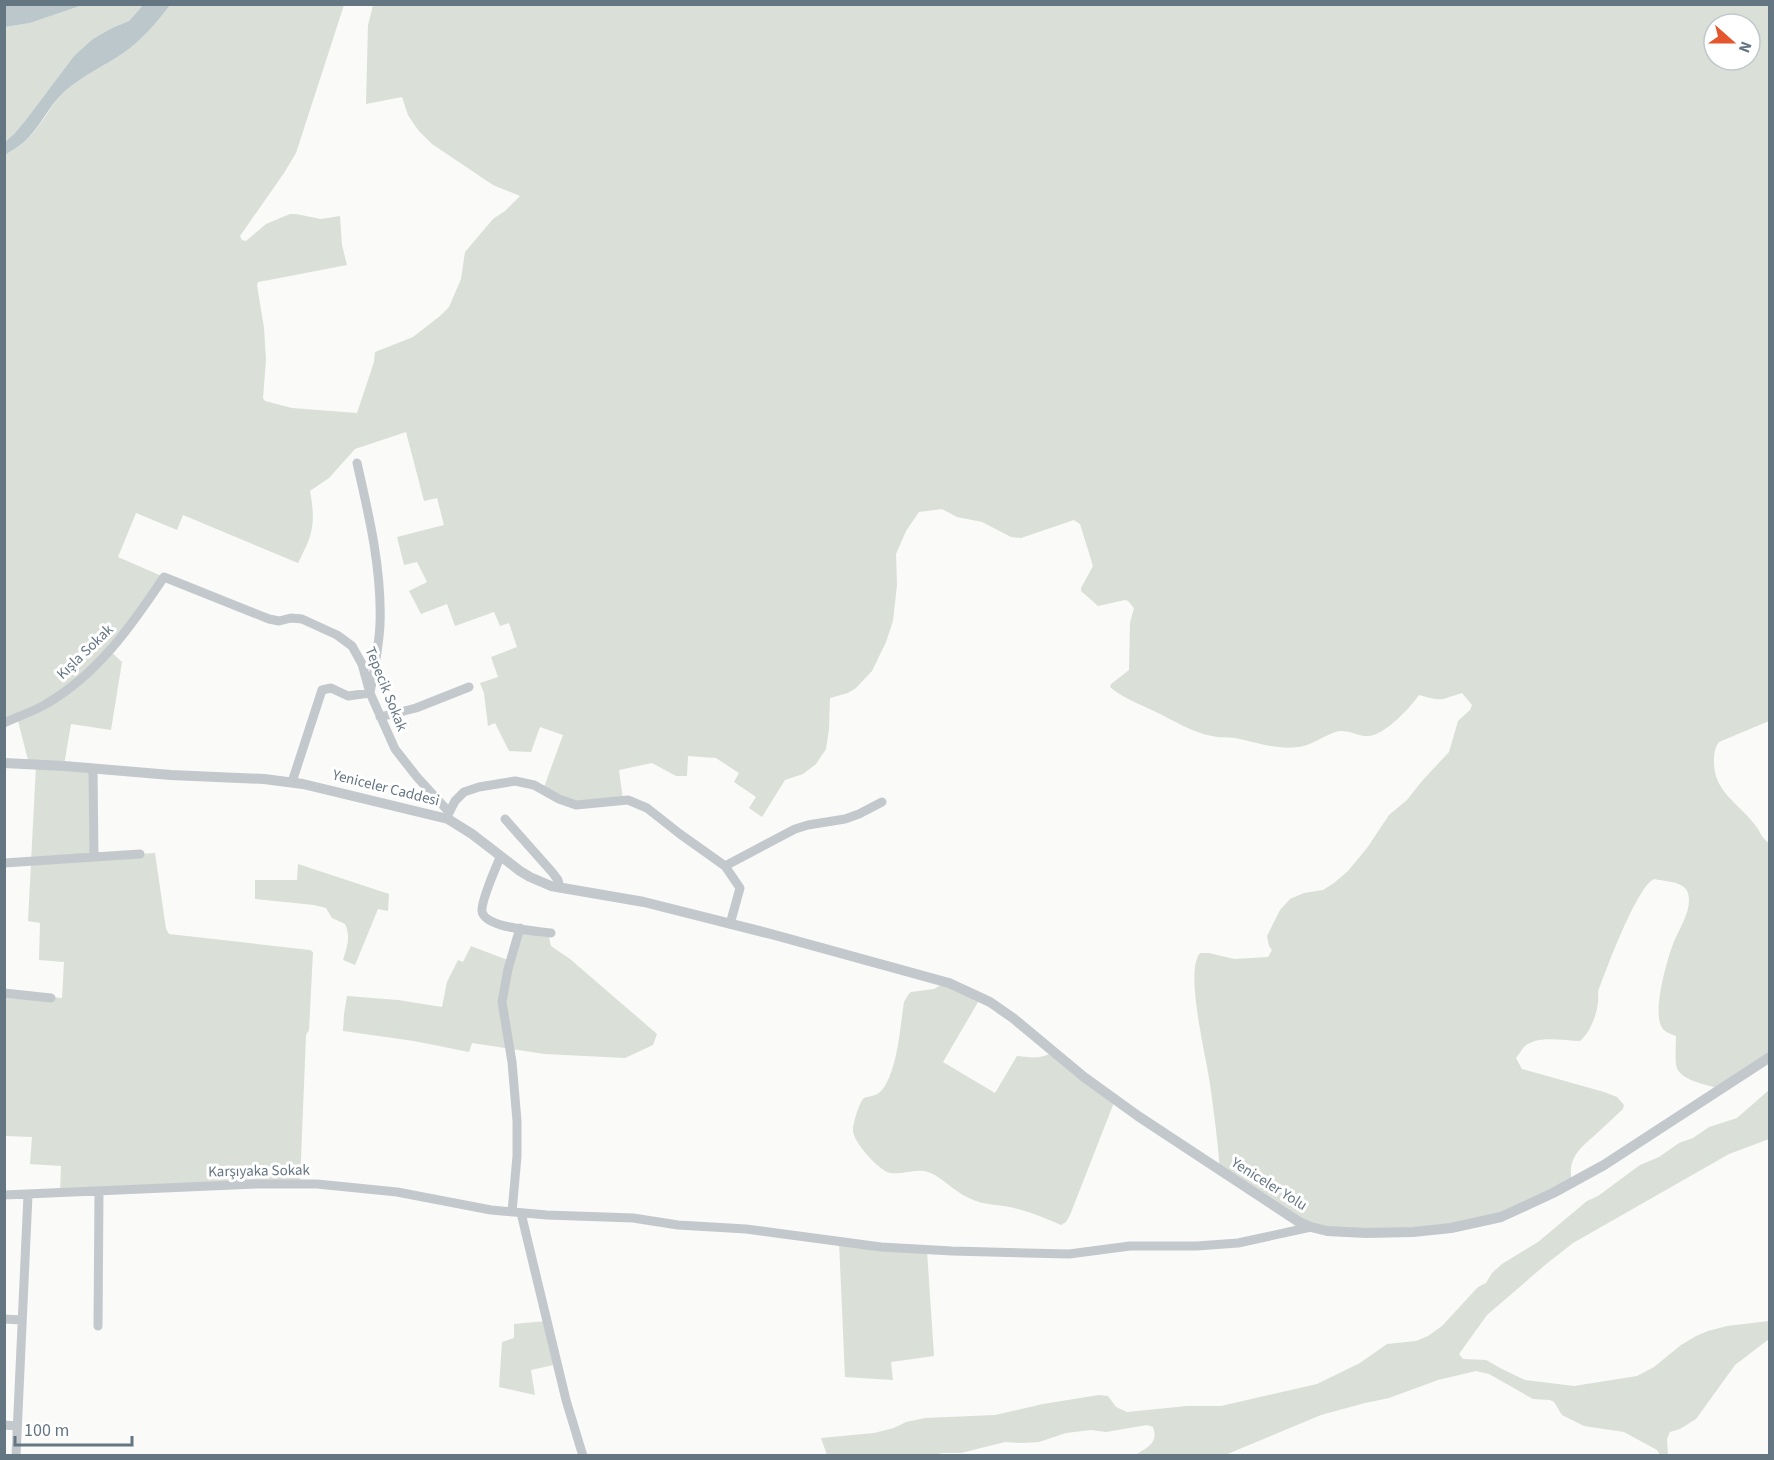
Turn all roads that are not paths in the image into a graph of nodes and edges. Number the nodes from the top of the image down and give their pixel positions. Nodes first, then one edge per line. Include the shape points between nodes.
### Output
1 (357, 463) dead end
2 (164, 577) joint
3 (468, 687) dead end
4 (370, 693) junction
5 (380, 717) junction
6 (4, 723) edge
7 (4, 763) edge
8 (93, 769) junction
9 (292, 782) junction
10 (882, 802) dead end
11 (449, 816) junction
12 (505, 819) dead end
13 (140, 854) dead end
14 (94, 857) junction
15 (500, 857) junction
16 (4, 863) edge
17 (725, 866) junction
18 (560, 888) junction
19 (730, 924) junction
20 (520, 928) junction
21 (551, 933) dead end
22 (875, 963) joint
23 (4, 993) edge
24 (51, 998) dead end
25 (1770, 1057) edge
26 (99, 1192) junction
27 (4, 1195) edge
28 (28, 1195) junction
29 (516, 1213) junction
30 (1311, 1227) junction
31 (4, 1319) edge
32 (22, 1320) junction
33 (98, 1326) dead end
34 (4, 1425) edge
35 (17, 1426) junction
36 (16, 1455) edge
37 (583, 1455) edge

1 - 4 street via 372,529 379,594 380,624
2 - 4 street, Tepecik Sokak via 269,619 302,619 347,640 358,654
2 - 6 street, Kışla Sokak via 125,633 85,676 46,705
3 - 5 street via 416,708
4 - 5 street, Tepecik Sokak
4 - 9 street via 348,696 331,688 322,690
5 - 11 street, Tepecik Sokak via 395,749
7 - 8 street, Yeniceler Caddesi
8 - 9 street, Yeniceler Caddesi
8 - 14 street
9 - 11 street, Yeniceler Caddesi
10 - 17 street via 844,819 795,829
11 - 15 street, Yeniceler Caddesi
11 - 17 street via 464,792 515,781 534,785 576,805 628,800 647,808
12 - 18 street via 552,872
13 - 14 street
14 - 16 street
15 - 18 street, Yeniceler Caddesi via 530,877
15 - 20 street via 483,915 496,924
17 - 19 street via 740,888
18 - 19 street, Yeniceler Caddesi via 644,902
19 - 22 street, Yeniceler Caddesi
20 - 21 street
20 - 29 street via 502,1002 518,1129
22 - 30 street, Yeniceler Yolu via 949,983 990,1002 1138,1116
23 - 24 street
25 - 30 street, Yeniceler Yolu via 1604,1164 1501,1217 1413,1232 1366,1233
26 - 28 street, Karşıyaka Sokak
26 - 29 street, Karşıyaka Sokak via 318,1184 397,1192
26 - 33 street
27 - 28 street, Karşıyaka Sokak
28 - 32 street
29 - 30 street, Karşıyaka Sokak via 746,1228 914,1250 1049,1254 1130,1246 1238,1243
29 - 37 street
31 - 32 street
32 - 35 street
34 - 35 street
35 - 36 street

